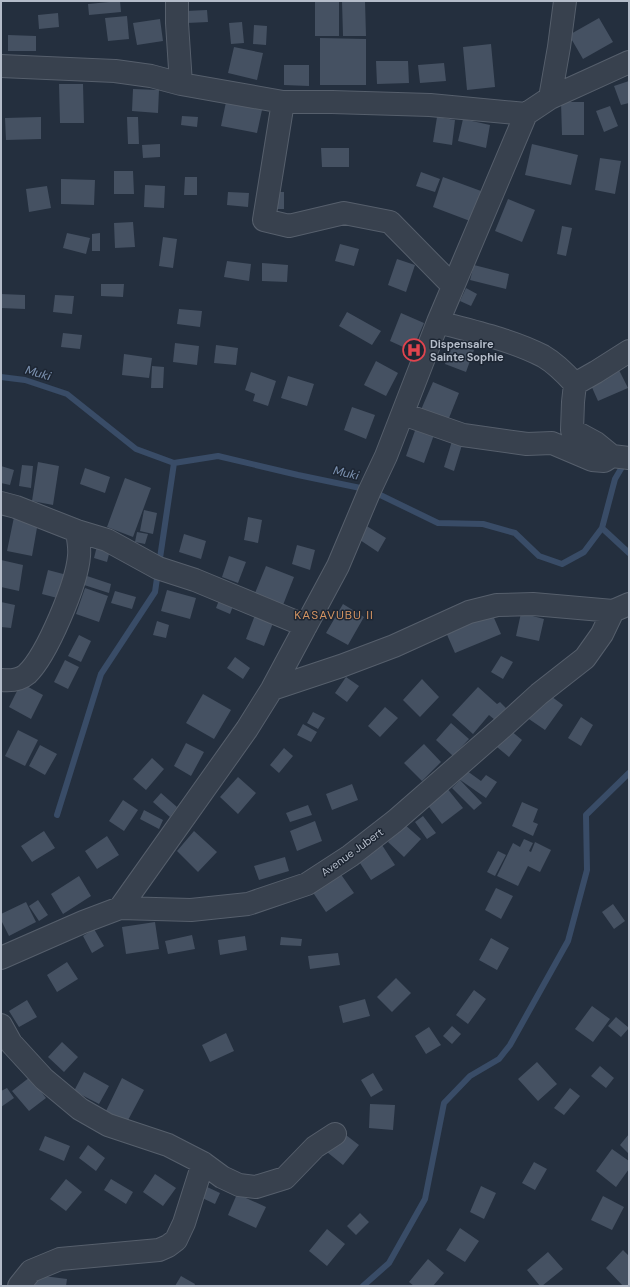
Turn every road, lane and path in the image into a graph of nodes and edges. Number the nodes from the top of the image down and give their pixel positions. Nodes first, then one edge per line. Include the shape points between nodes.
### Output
1 (177, 1) edge
2 (565, 1) edge
3 (629, 62) edge
4 (1, 66) edge
5 (181, 84) junction
6 (550, 98) junction
7 (283, 102) junction
8 (526, 114) junction
9 (454, 286) junction
10 (438, 322) junction
11 (629, 351) edge
12 (576, 384) junction
13 (403, 414) junction
14 (572, 430) junction
15 (552, 443) junction
16 (621, 457) edge
17 (1, 503) edge
18 (77, 531) junction
19 (621, 608) edge
20 (306, 626) junction
21 (1, 680) edge
22 (272, 690) junction
23 (120, 908) junction
24 (1, 958) edge
25 (1, 1025) edge
26 (336, 1134) dead end
27 (203, 1163) junction
28 (19, 1286) edge

1 - 5 street
2 - 6 street via 560,47
3 - 6 street
4 - 5 street via 115,71 151,76
5 - 7 street
6 - 8 street
7 - 8 street via 430,105
7 - 9 street via 264,220 289,226 344,213 390,222
8 - 9 street
9 - 10 street
10 - 12 street via 480,333 544,357
10 - 13 street
11 - 12 street
12 - 14 street
13 - 15 street via 463,435 527,444
13 - 20 street via 338,566
14 - 15 street
14 - 16 street
15 - 16 street via 592,460 604,461
17 - 18 street
18 - 20 street via 107,540 158,568 195,580
18 - 21 street via 79,556 74,580 56,626 41,655 27,674 12,681
19 - 22 street via 497,605 469,612 394,646
19 - 23 street, Avenue Jubert via 585,658 539,694 395,821 308,884 248,904 191,910
20 - 22 street
22 - 23 street via 247,730
23 - 24 street, Avenue Jubert
25 - 27 street via 11,1043 44,1079 80,1109 108,1125 168,1144
26 - 27 street via 315,1147 285,1178 256,1187 239,1185 222,1177
27 - 28 street via 184,1223 176,1240 168,1246 159,1250 60,1259 31,1272

